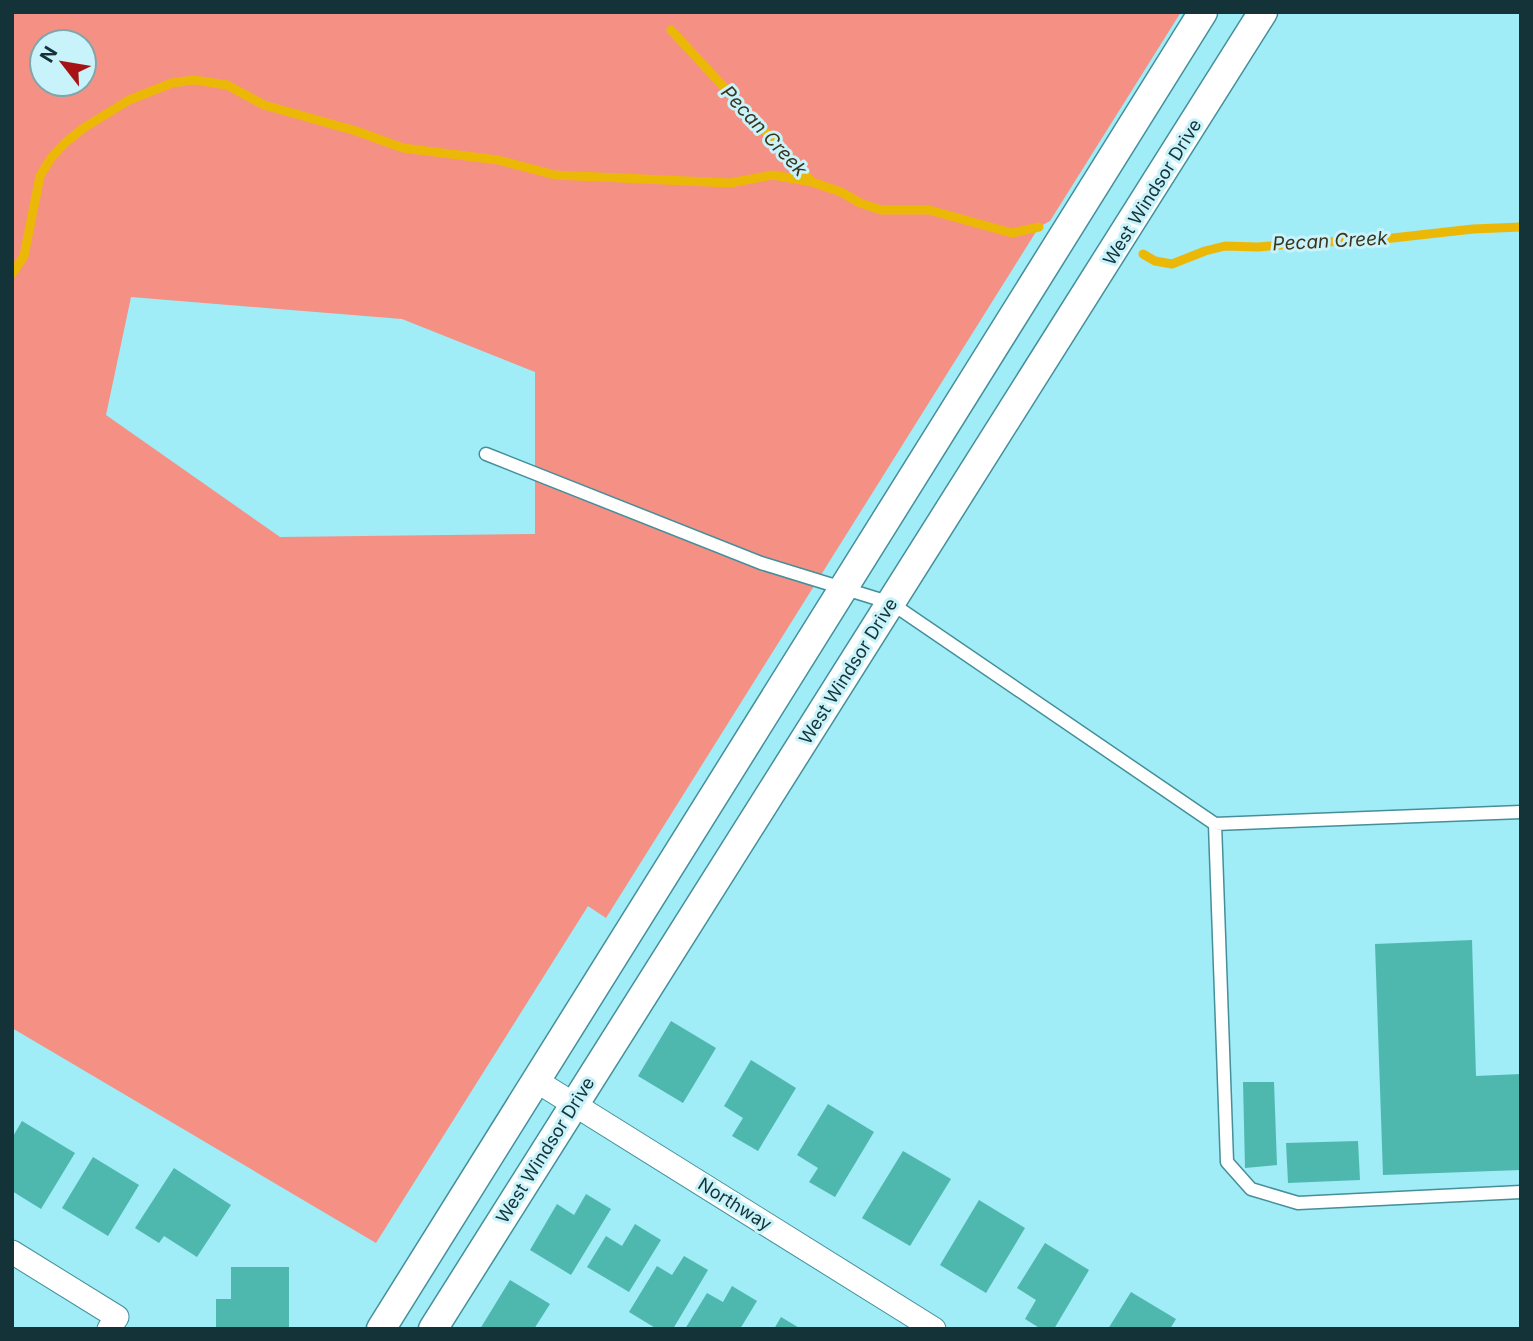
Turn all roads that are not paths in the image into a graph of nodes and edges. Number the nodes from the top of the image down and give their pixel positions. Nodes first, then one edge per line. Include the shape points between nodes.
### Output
1 (1203, 12) edge
2 (1264, 12) edge
3 (486, 454) dead end
4 (843, 590) junction
5 (891, 603) junction
6 (1521, 812) edge
7 (1215, 824) junction
8 (535, 1080) junction
9 (574, 1104) junction
10 (1521, 1192) edge
11 (12, 1252) edge
12 (113, 1323) edge
13 (381, 1329) edge
14 (433, 1329) edge
15 (934, 1329) edge

1 - 4 street
2 - 5 street, West Windsor Drive
3 - 4 lane via 761,563
4 - 5 lane
4 - 8 street
5 - 7 lane
5 - 9 street, West Windsor Drive
6 - 7 lane
7 - 10 lane via 1227,1162 1251,1189 1298,1203
8 - 9 street, Northway
8 - 13 street
9 - 14 street, West Windsor Drive
9 - 15 street, Northway
11 - 12 street

